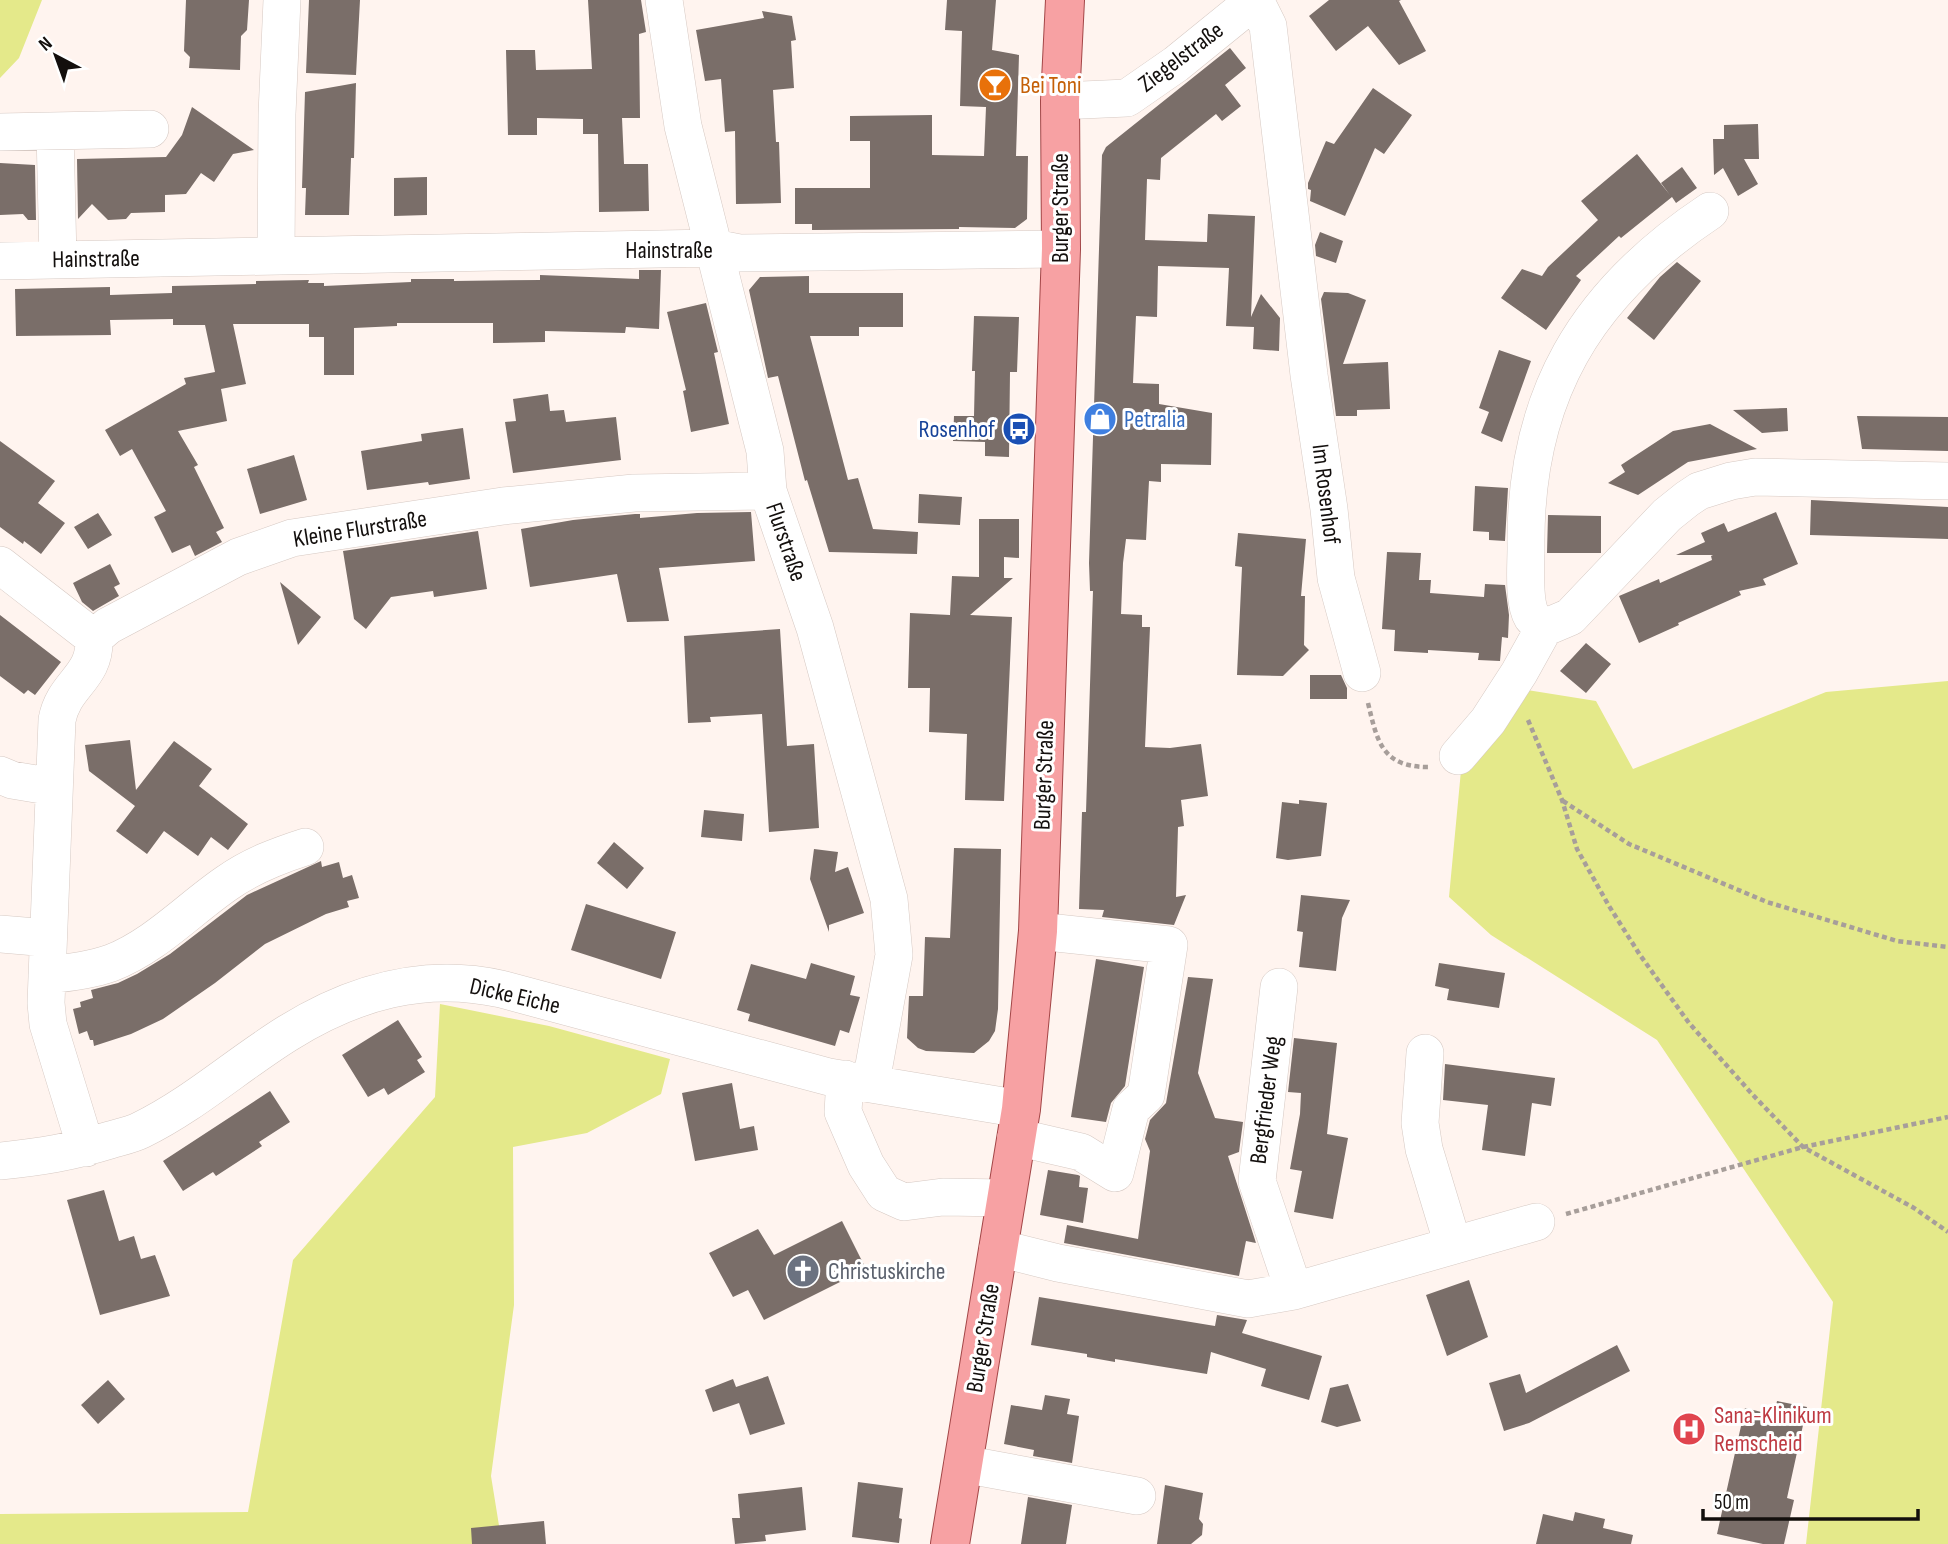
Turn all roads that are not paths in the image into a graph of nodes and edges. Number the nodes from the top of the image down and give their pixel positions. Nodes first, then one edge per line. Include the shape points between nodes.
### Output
1 (282, 0) edge
2 (664, 0) edge
3 (1065, 0) edge
4 (1255, 0) edge
5 (1060, 101) junction
6 (150, 129) dead end
7 (55, 131) junction
8 (0, 132) edge
9 (1710, 211) dead end
10 (713, 248) junction
11 (1061, 249) junction
12 (276, 256) junction
13 (58, 259) junction
14 (0, 261) edge
15 (1948, 481) edge
16 (768, 491) junction
17 (0, 565) edge
18 (1544, 628) junction
19 (94, 638) junction
20 (1362, 673) road end
21 (1458, 756) road end
22 (0, 775) edge
23 (54, 787) junction
24 (305, 847) dead end
25 (1038, 931) junction
26 (0, 934) edge
27 (48, 938) junction
28 (47, 975) junction
29 (1279, 987) dead end
30 (1425, 1053) dead end
31 (858, 1081) junction
32 (1019, 1123) junction
33 (86, 1148) junction
34 (0, 1161) edge
35 (1006, 1198) junction
36 (1536, 1222) road end
37 (1453, 1245) junction
38 (998, 1248) junction
39 (1294, 1291) junction
40 (963, 1464) junction
41 (1137, 1496) dead end
42 (950, 1544) edge

1 - 12 street
2 - 10 street, Flurstraße via 683,127
3 - 5 main road, Burger Straße
4 - 5 street, Ziegelstraße via 1128,98
4 - 20 street, Im Rosenhof via 1268,26 1336,578
5 - 11 main road, Burger Straße
6 - 7 street
7 - 8 street
7 - 13 street
9 - 18 street via 1672,236 1610,295 1567,358 1554,386 1530,468 1526,535 1527,594 1532,616
10 - 11 street, Hainstraße via 739,253
10 - 12 street, Hainstraße
10 - 16 street, Flurstraße via 765,451
11 - 25 main road, Burger Straße
12 - 13 street, Hainstraße
13 - 14 street, Hainstraße
15 - 18 street via 1755,477 1699,491 1667,515 1570,617
16 - 19 street, Kleine Flurstraße via 634,494 503,506 292,538 239,557 108,626
16 - 31 street, Flurstraße via 815,628 889,900 894,955
17 - 19 street
18 - 21 street via 1488,721
19 - 23 street via 92,664 59,710
22 - 23 street
23 - 27 street
24 - 28 street via 264,860 149,942 111,963
25 - 32 main road, Burger Straße
25 - 32 street, Dicke Eiche via 1168,945 1146,1095 1132,1109 1115,1173
26 - 27 street
27 - 28 street
28 - 33 street via 48,1024
29 - 39 street, Bergfrieder Weg via 1257,1181
30 - 37 street via 1420,1123
31 - 32 street, Dicke Eiche
31 - 33 street, Dicke Eiche via 744,1056 502,989 431,982 358,997 288,1033 175,1112 138,1132
31 - 35 street, Flurstraße via 843,1112 884,1193 904,1202
32 - 35 main road, Burger Straße
33 - 34 street, Dicke Eiche
35 - 38 main road, Burger Straße
36 - 37 street
37 - 39 street
38 - 39 street via 1248,1299
38 - 40 main road, Burger Straße
40 - 41 street
40 - 42 main road, Burger Straße

